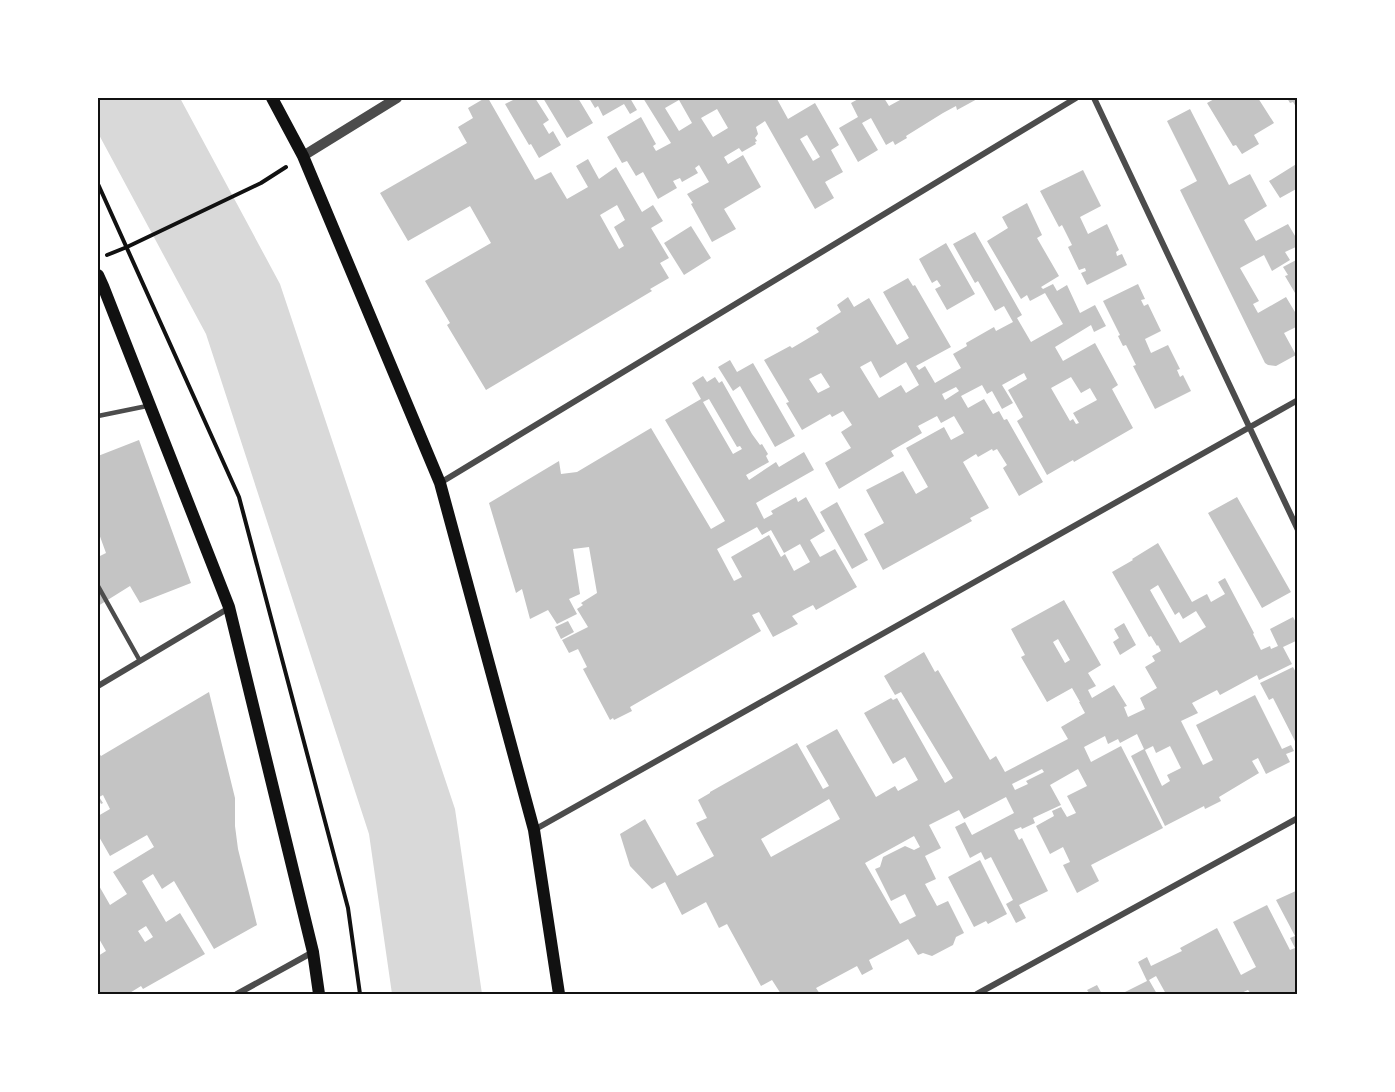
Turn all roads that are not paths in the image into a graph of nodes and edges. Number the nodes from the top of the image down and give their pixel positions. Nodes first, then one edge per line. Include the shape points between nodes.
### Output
1 (272, 98) edge
2 (397, 98) edge
3 (1076, 98) edge
4 (1094, 98) edge
5 (303, 156) junction
6 (99, 284) edge
7 (1298, 400) edge
8 (150, 405) junction
9 (98, 416) edge
10 (1249, 427) junction
11 (440, 483) junction
12 (1298, 530) edge
13 (98, 586) edge
14 (229, 608) junction
15 (140, 661) junction
16 (98, 686) edge
17 (1298, 818) edge
18 (534, 830) junction
19 (313, 952) junction
20 (237, 994) edge
21 (319, 994) edge
22 (560, 994) edge
23 (977, 994) edge

1 - 5 main road
2 - 5 street
3 - 11 street
4 - 10 street
5 - 11 main road
6 - 8 main road
7 - 10 street
8 - 9 lane
8 - 14 main road
10 - 12 street
10 - 18 street
11 - 18 main road
13 - 15 lane
14 - 15 street
14 - 19 main road
15 - 16 street
17 - 23 street
18 - 22 main road
19 - 20 street
19 - 21 main road

